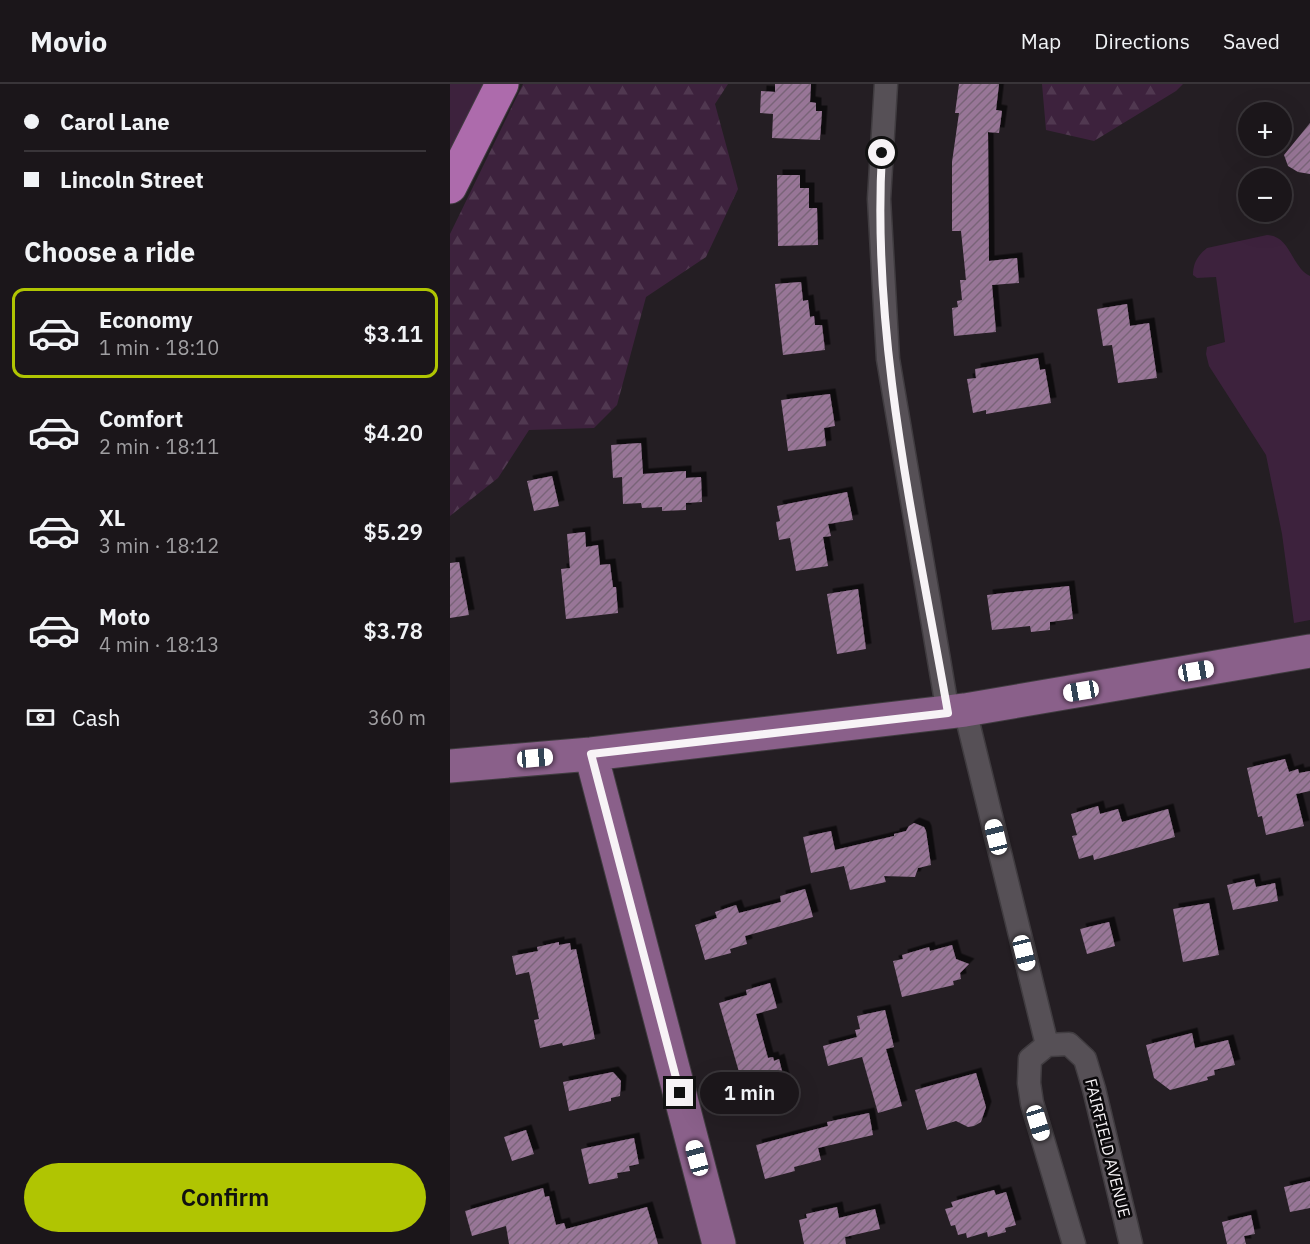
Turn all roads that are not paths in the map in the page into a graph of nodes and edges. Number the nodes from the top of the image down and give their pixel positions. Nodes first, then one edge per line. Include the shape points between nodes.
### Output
1 (502, 84) edge
2 (886, 84) edge
3 (450, 187) edge
4 (1310, 651) edge
5 (957, 712) junction
6 (591, 754) junction
7 (450, 766) edge
8 (1047, 1045) junction
9 (719, 1244) edge
10 (1074, 1244) edge
11 (1131, 1244) edge

1 - 3 highway
2 - 5 street via 879,199 888,359
4 - 5 main road
5 - 6 main road
5 - 8 street
6 - 7 main road
6 - 9 main road
8 - 10 street via 1030,1059 1029,1083
8 - 11 street, FAIRFIELD AVENUE via 1069,1044 1085,1059

